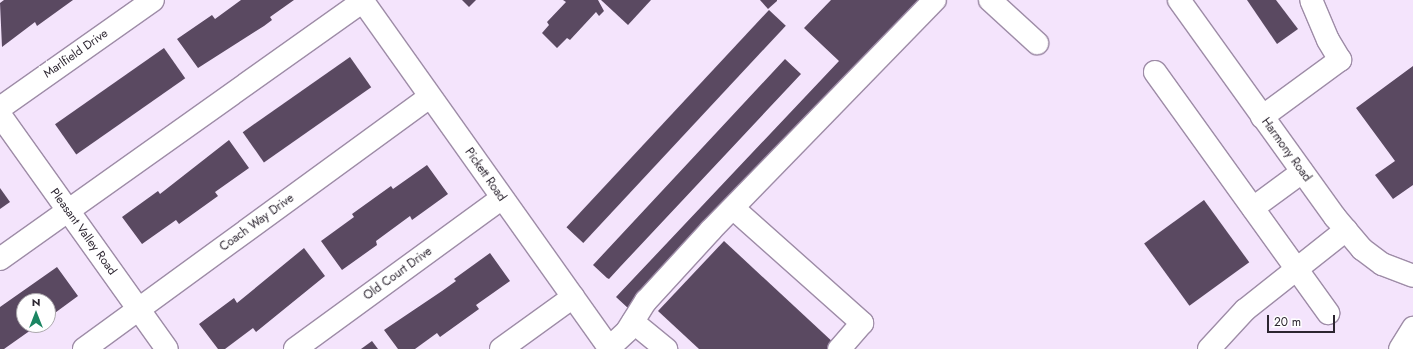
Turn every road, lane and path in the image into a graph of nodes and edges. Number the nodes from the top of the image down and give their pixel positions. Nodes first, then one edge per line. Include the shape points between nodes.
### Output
1 (153, 0) edge
2 (935, 0) edge
3 (990, 0) edge
4 (1179, 0) edge
5 (1311, 0) edge
6 (362, 1) edge
7 (1036, 43) dead end
8 (1155, 72) dead end
9 (429, 97) junction
10 (0, 108) edge
11 (0, 115) edge
12 (1262, 117) junction
13 (1302, 172) junction
14 (501, 198) junction
15 (733, 208) junction
16 (1253, 208) junction
17 (68, 210) junction
18 (1346, 230) junction
19 (0, 259) edge
20 (1297, 269) junction
21 (1413, 276) edge
22 (573, 297) junction
23 (139, 310) junction
24 (1328, 313) dead end
25 (633, 322) junction
26 (1413, 328) edge
27 (610, 348) edge
28 (84, 349) edge
29 (167, 349) edge
30 (295, 349) edge
31 (501, 349) edge
32 (666, 349) edge
33 (839, 349) edge
34 (1209, 349) edge
35 (1400, 349) edge

1 - 10 street, Marlfield Drive
2 - 15 street
3 - 7 street
4 - 12 street, Harmony Road
5 - 12 street via 1328,40 1340,60
6 - 9 street, Pickett Road
6 - 17 street
8 - 16 street
9 - 14 street, Pickett Road
9 - 23 street, Coach Way Drive
11 - 17 street, Pleasant Valley Road
12 - 13 street, Harmony Road
13 - 16 street
13 - 18 street, Harmony Road
14 - 22 street, Pickett Road
14 - 30 street, Old Court Drive
15 - 25 street via 650,296
15 - 33 street via 862,323
16 - 20 street
17 - 19 street
17 - 23 street, Pleasant Valley Road
18 - 20 street
18 - 21 street, Harmony Road via 1362,248 1382,264
20 - 24 street
20 - 34 street via 1245,310
22 - 27 street, Pickett Road
22 - 31 street
23 - 28 street, Coach Way Drive
23 - 29 street, Pleasant Valley Road
25 - 27 street
25 - 32 street
26 - 35 street

